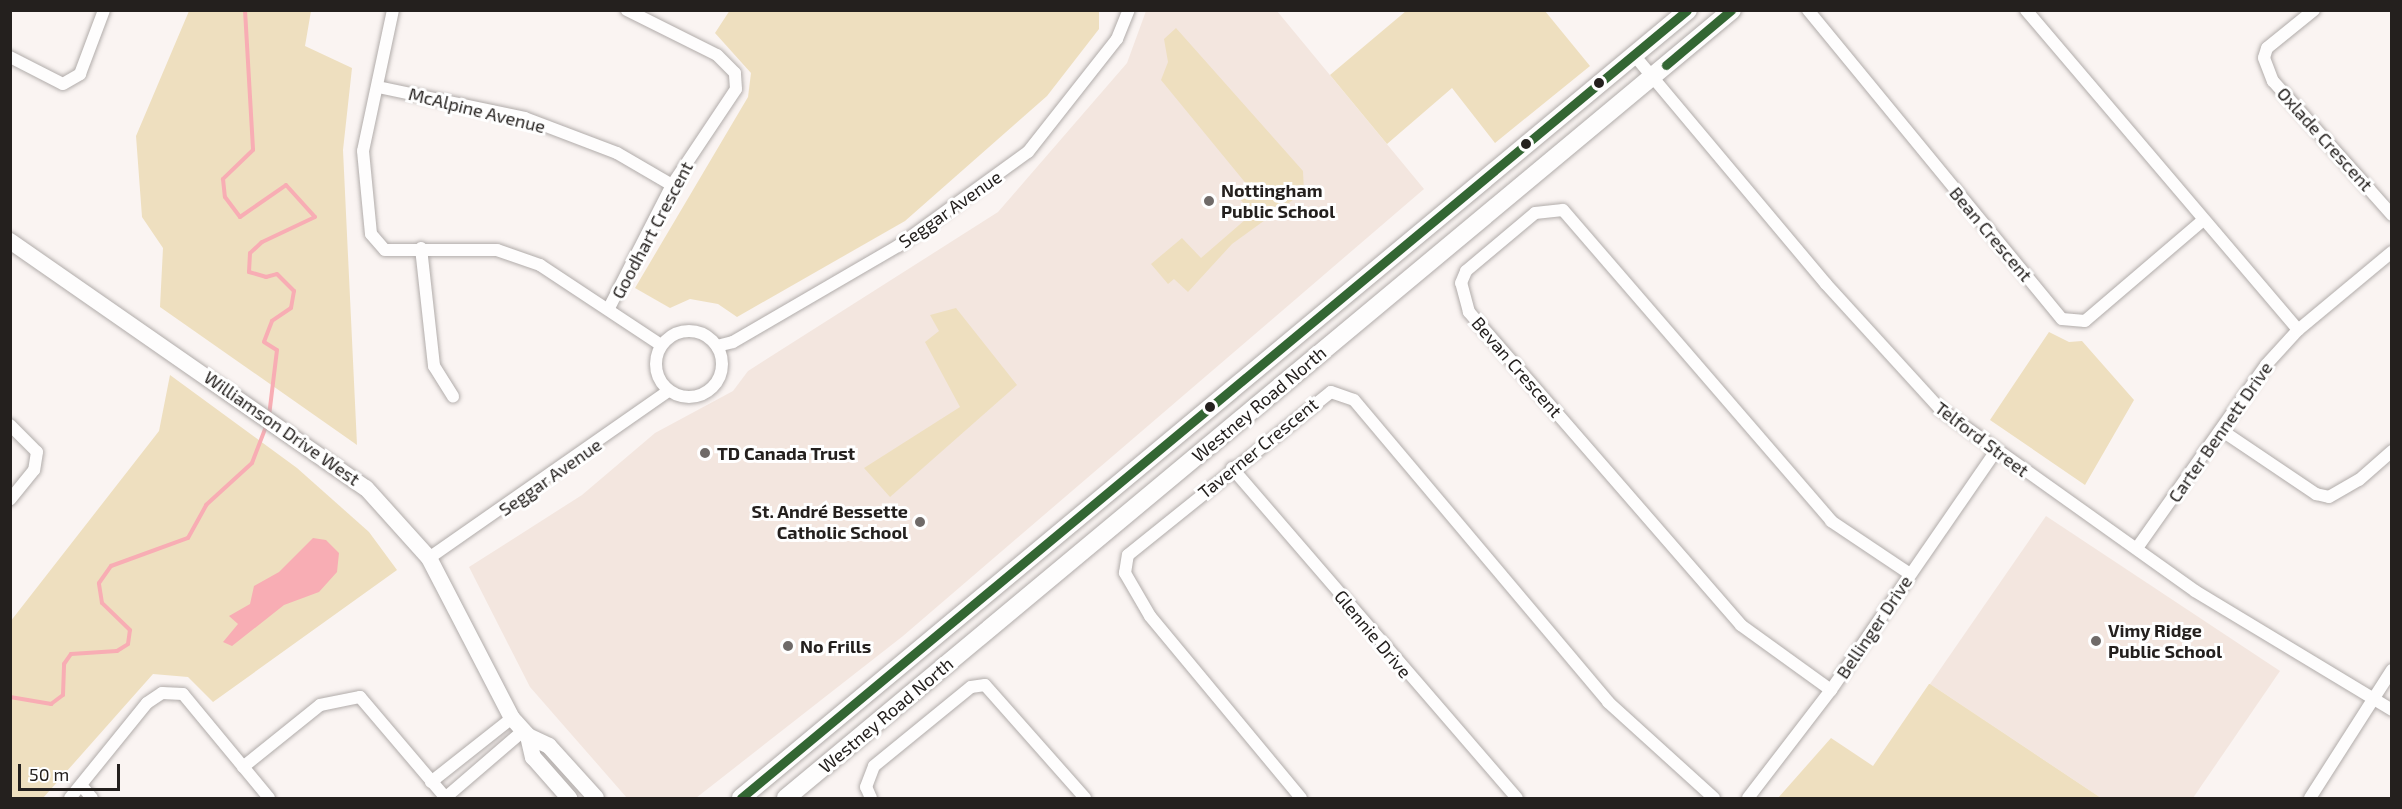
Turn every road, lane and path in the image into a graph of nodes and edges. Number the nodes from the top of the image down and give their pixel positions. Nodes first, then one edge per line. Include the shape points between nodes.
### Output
1 (104, 10) edge
2 (393, 10) edge
3 (627, 10) edge
4 (1129, 10) edge
5 (1688, 10) edge
6 (1732, 10) edge
7 (1808, 10) edge
8 (2026, 10) edge
9 (2314, 10) edge
10 (1634, 55) junction
11 (10, 57) edge
12 (1650, 78) junction
13 (378, 87) junction
14 (672, 185) junction
15 (2391, 215) edge
16 (2202, 221) junction
17 (10, 241) edge
18 (421, 248) junction
19 (2391, 252) edge
20 (609, 308) junction
21 (2298, 330) junction
22 (661, 345) junction
23 (717, 346) junction
24 (668, 391) junction
25 (453, 396) dead end
26 (10, 425) edge
27 (2221, 429) junction
28 (2391, 451) edge
29 (1995, 452) junction
30 (1232, 468) junction
31 (10, 500) edge
32 (2137, 548) junction
33 (429, 558) junction
34 (1910, 574) junction
35 (2391, 669) edge
36 (1831, 690) junction
37 (2373, 699) junction
38 (2391, 710) edge
39 (512, 718) junction
40 (525, 733) junction
41 (243, 767) junction
42 (431, 782) junction
43 (81, 785) junction
44 (70, 798) edge
45 (92, 798) edge
46 (269, 798) edge
47 (446, 798) edge
48 (569, 798) edge
49 (596, 798) edge
50 (741, 798) edge
51 (786, 798) edge
52 (871, 798) edge
53 (1085, 798) edge
54 (1301, 798) edge
55 (1517, 798) edge
56 (1714, 798) edge
57 (1748, 798) edge
58 (2310, 798) edge

1 - 11 street via 80,74 63,84
2 - 13 street, Goodhart Crescent
3 - 14 street, Goodhart Crescent via 717,55 735,73 736,89
4 - 23 street, Seggar Avenue via 1117,39 1028,152 908,240 733,342
5 - 10 main road, Westney Road North
6 - 12 main road, Westney Road North
7 - 16 street, Bean Crescent via 2062,319 2085,321
8 - 16 street
9 - 15 street, Oxlade Crescent via 2267,48 2264,58 2273,81
10 - 12 street, Telford Street
10 - 50 main road, Westney Road North
12 - 29 street, Telford Street via 1915,384
12 - 51 main road, Westney Road North
13 - 14 street, McAlpine Avenue via 525,118 617,153
13 - 18 street, Goodhart Crescent via 363,151 371,234 385,250
14 - 20 street, Goodhart Crescent
16 - 21 street
17 - 33 street, Williamson Drive West via 291,430 366,488
18 - 20 street, Goodhart Crescent via 497,250 540,265
18 - 25 street via 434,366
19 - 21 street, Carter Bennett Drive
20 - 22 street, Goodhart Crescent
21 - 27 street, Carter Bennett Drive
22 - 23 street via 677,333 692,330
22 - 24 street via 658,375
23 - 24 street via 723,366 714,388 689,398
24 - 33 street, Seggar Avenue
26 - 31 street via 37,452 34,470
27 - 28 street via 2316,494 2329,497 2359,480
27 - 32 street, Carter Bennett Drive
29 - 32 street, Telford Street
29 - 34 street, Bellinger Drive
30 - 54 street, Taverner Crescent via 1128,555 1125,573 1150,616
30 - 55 street, Glennie Drive
30 - 56 street, Taverner Crescent via 1318,398 1331,392 1354,400 1608,702
32 - 37 street, Telford Street via 2195,591
33 - 39 street, Williamson Drive West
34 - 36 street, Bellinger Drive
34 - 36 street, Bevan Crescent via 1831,521 1563,210 1535,213 1466,271 1462,297 1469,312 1741,625
35 - 37 street
36 - 57 street, Bellinger Drive
37 - 38 street, Telford Street
37 - 58 street
39 - 40 street, Williamson Drive West
39 - 42 street
40 - 47 street
40 - 48 street, Williamson Drive West via 533,757
40 - 49 street, Williamson Drive West via 549,746
41 - 42 street via 320,705 360,697
41 - 43 street via 183,694 162,693 147,704
41 - 46 street
42 - 47 street
43 - 44 street
43 - 45 street
52 - 53 street via 867,778 874,766 971,687 985,685

